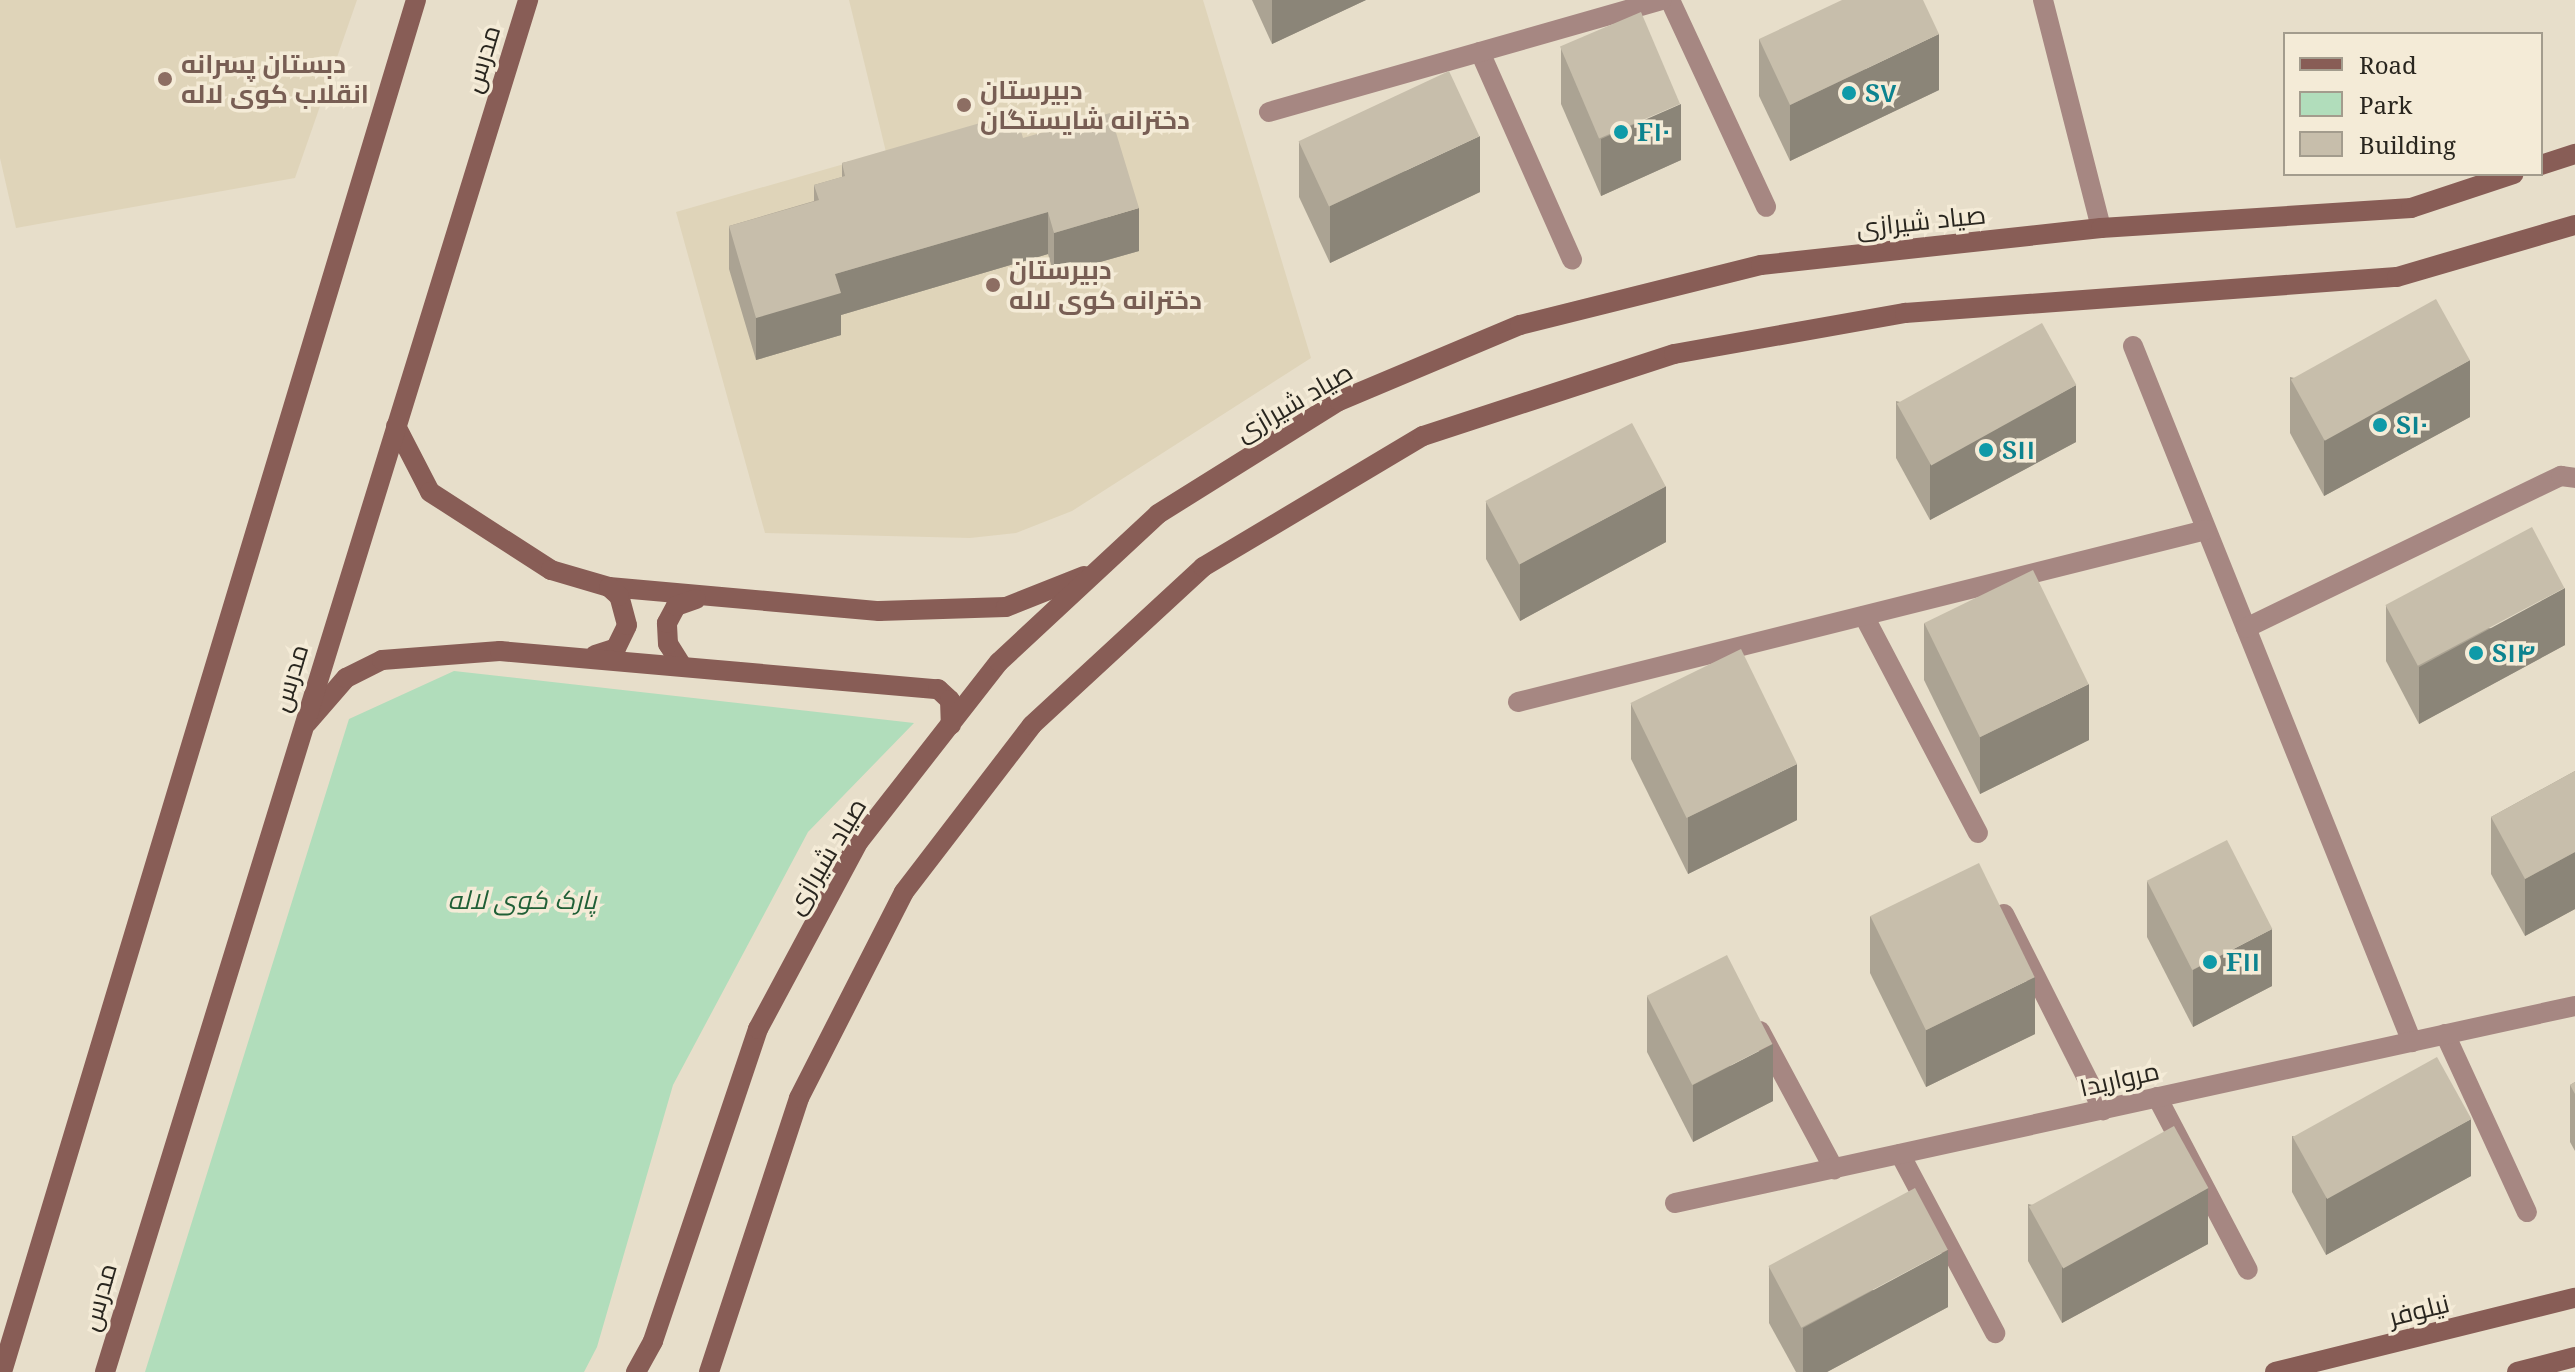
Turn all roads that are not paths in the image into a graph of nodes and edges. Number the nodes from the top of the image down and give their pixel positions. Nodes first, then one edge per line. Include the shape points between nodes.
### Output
1 (416, 0) edge
2 (528, 0) edge
3 (1661, 0) edge
4 (1670, 0) edge
5 (2043, 0) edge
6 (1480, 52) junction
7 (1269, 112) dead end
8 (2575, 154) edge
9 (2543, 164) edge
10 (2508, 176) edge
11 (1766, 207) dead end
12 (2575, 225) edge
13 (2101, 228) junction
14 (1572, 260) dead end
15 (2133, 346) dead end
16 (396, 426) junction
17 (2575, 478) edge
18 (2206, 530) junction
19 (1095, 572) junction
20 (609, 587) junction
21 (704, 597) junction
22 (1864, 616) junction
23 (2246, 628) junction
24 (584, 657) junction
25 (682, 666) junction
26 (1518, 702) dead end
27 (951, 725) junction
28 (302, 729) junction
29 (1978, 833) dead end
30 (2004, 914) edge
31 (2575, 1006) edge
32 (1751, 1015) edge
33 (2445, 1034) junction
34 (2412, 1042) junction
35 (2157, 1097) junction
36 (2103, 1110) junction
37 (1900, 1154) junction
38 (1834, 1169) junction
39 (1675, 1203) dead end
40 (2527, 1212) dead end
41 (2248, 1270) dead end
42 (2575, 1298) edge
43 (1995, 1333) dead end
44 (2575, 1357) edge
45 (2, 1372) edge
46 (105, 1372) edge
47 (636, 1372) edge
48 (709, 1372) edge
49 (2275, 1372) edge
50 (2517, 1372) edge

1 - 45 street
2 - 16 street, مدرس
3 - 6 street
4 - 11 street
5 - 13 street
6 - 7 street
6 - 14 street
8 - 9 street
10 - 13 street, صیاد شیرازی via 2411,208
12 - 48 street via 2397,277 1905,313 1674,354 1423,436 1203,567 1032,725 904,892 799,1098
13 - 19 street, صیاد شیرازی via 1761,265 1520,325 1339,401 1158,514
15 - 18 street
16 - 20 street via 430,492 551,570
16 - 28 street, مدرس
17 - 23 street via 2561,476
18 - 22 street
18 - 23 street
19 - 21 street via 1006,607 879,611
19 - 27 street, صیاد شیرازی via 999,662
20 - 21 street
20 - 24 street via 625,610 624,639 603,655
21 - 25 street via 685,601 669,614 668,644
22 - 26 street
22 - 29 street
23 - 34 street
24 - 25 street
24 - 28 street via 500,651 382,660 346,678
25 - 27 street via 938,689 950,700
27 - 47 street, صیاد شیرازی via 859,841 758,1029 653,1341
28 - 46 street, مدرس
30 - 36 street
31 - 33 street, مروارید۱
32 - 38 street
33 - 34 street, مروارید۱
33 - 40 street
34 - 35 street, مروارید۱
35 - 36 street, مروارید۱
35 - 41 street
36 - 37 street, مروارید۱
37 - 38 street, مروارید۱
37 - 43 street
38 - 39 street, مروارید۱
42 - 49 street, نیلوفر
44 - 50 street

